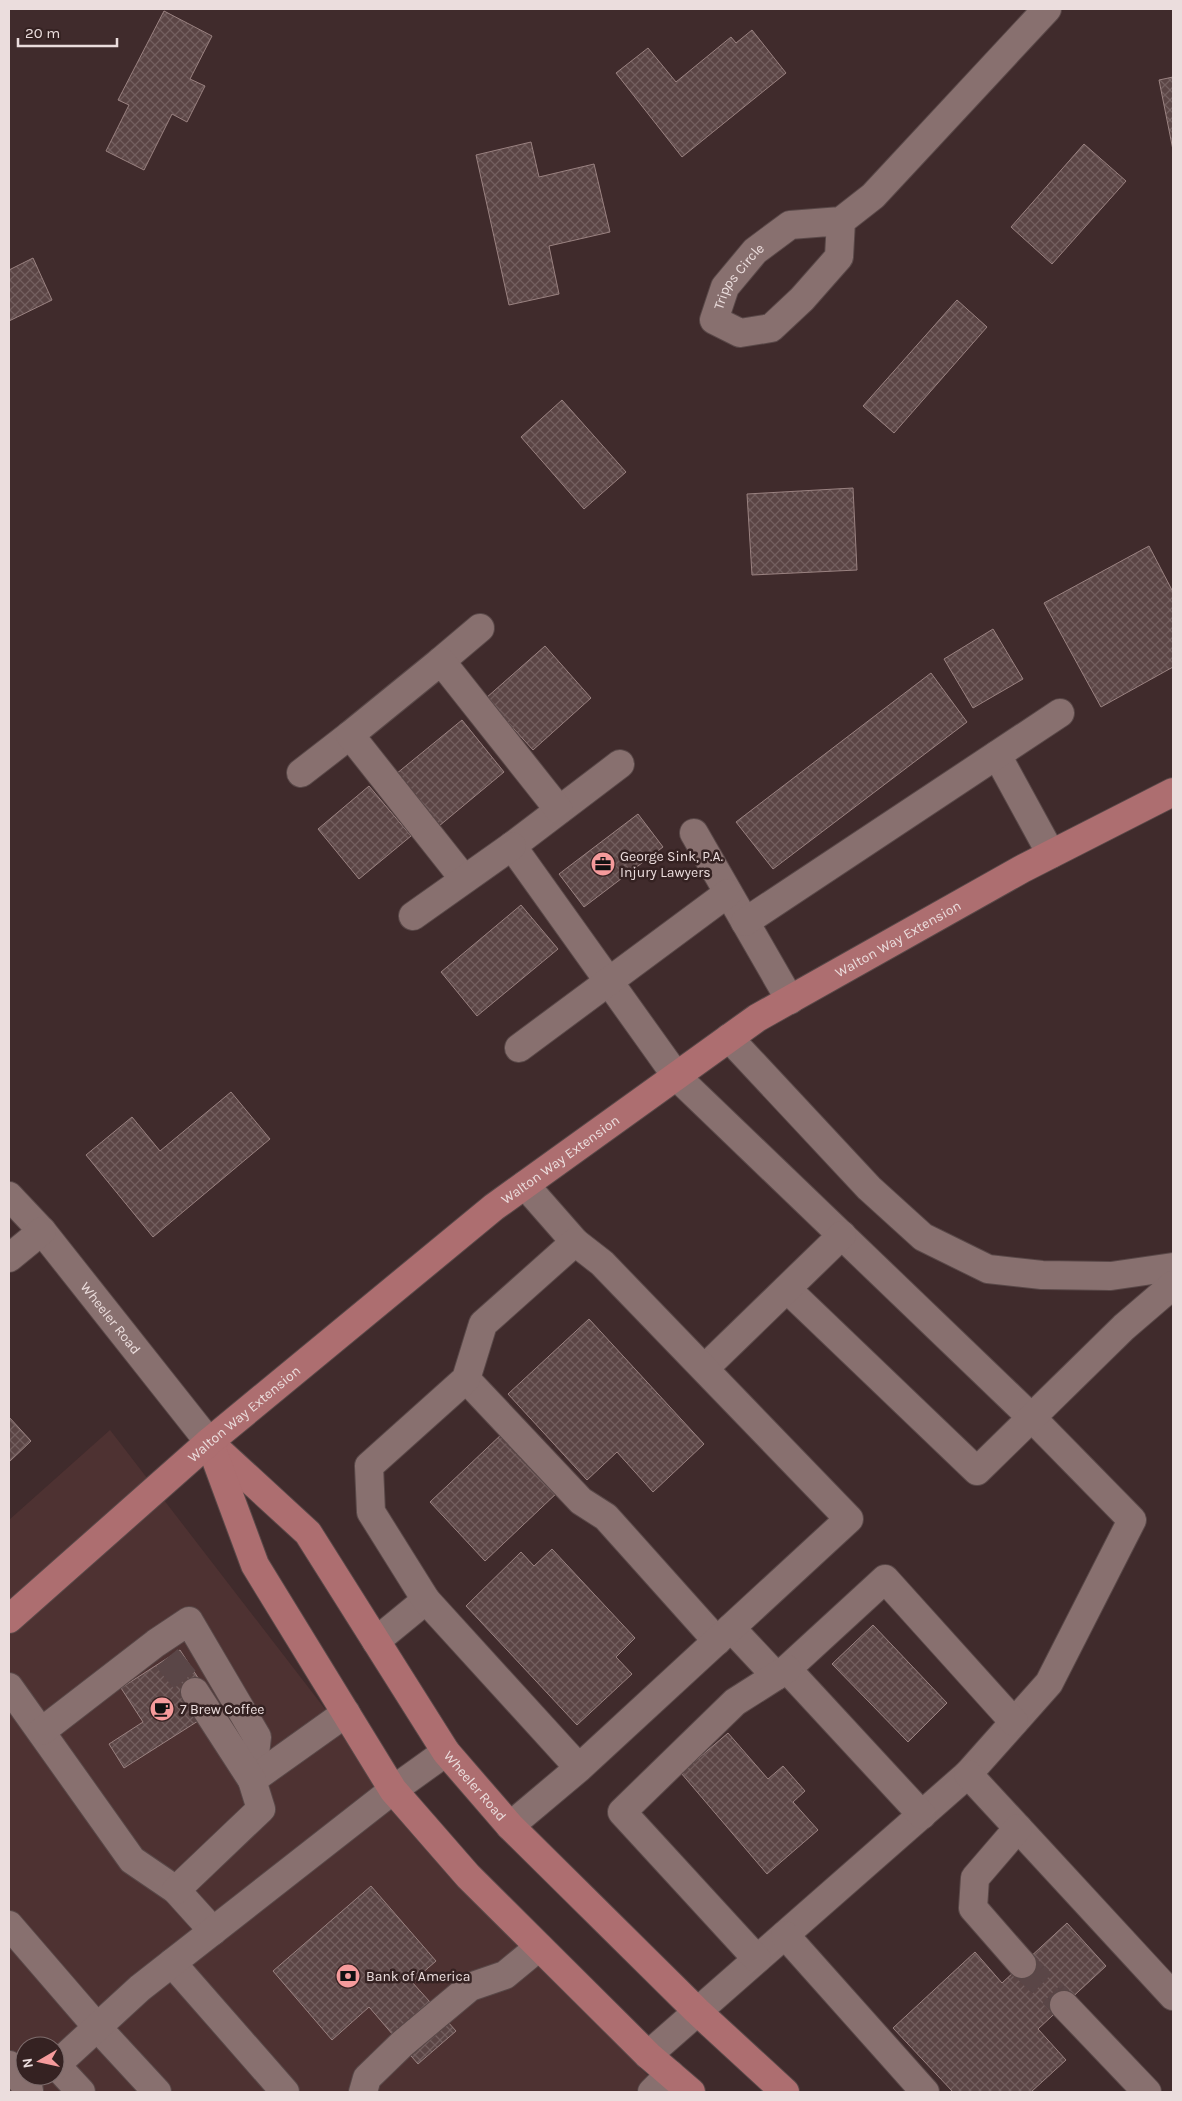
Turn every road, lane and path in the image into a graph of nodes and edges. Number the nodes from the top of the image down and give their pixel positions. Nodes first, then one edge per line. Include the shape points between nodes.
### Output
1 (1047, 9) edge
2 (841, 221) junction
3 (480, 628) dead end
4 (441, 661) junction
5 (1060, 713) dead end
6 (350, 735) junction
7 (997, 755) junction
8 (620, 764) dead end
9 (300, 773) dead end
10 (1173, 792) edge
11 (559, 810) junction
12 (694, 833) dead end
13 (512, 846) junction
14 (1052, 854) junction
15 (464, 880) junction
16 (728, 893) junction
17 (413, 916) dead end
18 (745, 922) junction
19 (610, 982) junction
20 (790, 1000) junction
21 (729, 1038) junction
22 (519, 1048) dead end
23 (678, 1077) junction
24 (525, 1185) junction
25 (9, 1196) edge
26 (42, 1232) junction
27 (842, 1235) junction
28 (575, 1242) junction
29 (9, 1258) edge
30 (1173, 1267) edge
31 (1173, 1285) edge
32 (787, 1288) junction
33 (705, 1368) junction
34 (466, 1379) junction
35 (1033, 1418) junction
36 (209, 1442) junction
37 (426, 1600) junction
38 (9, 1619) edge
39 (724, 1635) junction
40 (376, 1642) junction
41 (781, 1672) junction
42 (9, 1687) edge
43 (195, 1692) tunnel mouth
44 (346, 1712) junction
45 (1014, 1722) junction
46 (42, 1732) junction
47 (446, 1752) junction
48 (579, 1768) junction
49 (968, 1774) junction
50 (252, 1780) junction
51 (392, 1790) junction
52 (922, 1815) junction
53 (510, 1826) junction
54 (1018, 1828) junction
55 (176, 1890) junction
56 (9, 1925) edge
57 (213, 1931) junction
58 (785, 1935) junction
59 (539, 1947) junction
60 (757, 1959) junction
61 (172, 1963) junction
62 (1022, 1964) tunnel mouth
63 (1173, 1996) edge
64 (1064, 2005) tunnel mouth
65 (697, 2011) junction
66 (97, 2027) junction
67 (648, 2055) junction
68 (65, 2057) edge
69 (65, 2076) edge
70 (661, 2083) edge
71 (81, 2092) edge
72 (158, 2092) edge
73 (285, 2092) edge
74 (363, 2092) edge
75 (691, 2092) edge
76 (785, 2092) edge
77 (925, 2092) edge
78 (1147, 2092) edge

1 - 2 street via 873,196
2 - 2 street, Tripps Circle via 839,257 771,328 740,333 714,320 725,287 755,251 790,225
3 - 4 street
4 - 6 street
4 - 11 street
5 - 7 street
6 - 9 street
6 - 15 street
7 - 14 street
7 - 18 street
8 - 11 street
10 - 14 main road, Walton Way Extension
11 - 13 street
12 - 16 street
13 - 15 street
13 - 19 street
14 - 20 main road, Walton Way Extension
15 - 17 street
16 - 18 street
16 - 19 street
18 - 20 street
19 - 22 street
19 - 23 street
20 - 21 main road, Walton Way Extension
21 - 23 main road, Walton Way Extension
21 - 30 street via 869,1188 923,1237 988,1269 1042,1275 1111,1276
23 - 24 main road, Walton Way Extension
23 - 27 street
24 - 28 street
24 - 36 main road, Walton Way Extension
25 - 26 street, Wheeler Road
26 - 29 street
26 - 36 street, Wheeler Road
27 - 32 street
27 - 35 street
28 - 33 street via 602,1263
28 - 34 street via 483,1324
31 - 35 street via 1124,1327
32 - 33 street
32 - 35 street via 977,1471
33 - 39 street via 849,1520
34 - 37 street via 369,1466 371,1512
34 - 39 street via 580,1501 606,1517
35 - 45 street via 1132,1520 1049,1683
36 - 38 main road, Walton Way Extension
36 - 40 main road, Wheeler Road via 308,1533
36 - 44 main road, Wheeler Road via 255,1565
37 - 40 street
37 - 48 street
39 - 41 street
39 - 48 street
40 - 47 main road, Wheeler Road
41 - 45 street via 885,1580
41 - 52 street
41 - 60 street via 735,1702 622,1812
42 - 46 street
43 - 50 street
44 - 50 street
44 - 51 main road, Wheeler Road
45 - 49 street
46 - 50 street via 161,1651 189,1621 256,1737
46 - 55 street via 132,1860
47 - 51 street
47 - 53 main road, Wheeler Road
48 - 53 street
49 - 52 street
49 - 54 street
50 - 55 street via 261,1809
51 - 57 street
51 - 59 main road, Wheeler Road via 468,1876
52 - 58 street
53 - 65 main road, Wheeler Road
54 - 62 street via 975,1878 973,1908
54 - 63 street
55 - 57 street
56 - 66 street
57 - 61 street
58 - 60 street
58 - 77 street
59 - 67 main road, Wheeler Road
59 - 74 street via 505,1975 470,1987 439,2012 367,2078
60 - 65 street
61 - 66 street
61 - 73 street
64 - 78 street
65 - 67 street
65 - 76 main road, Wheeler Road
66 - 68 street
66 - 72 street
67 - 70 main road, Wheeler Road
69 - 71 street
70 - 75 main road, Wheeler Road

